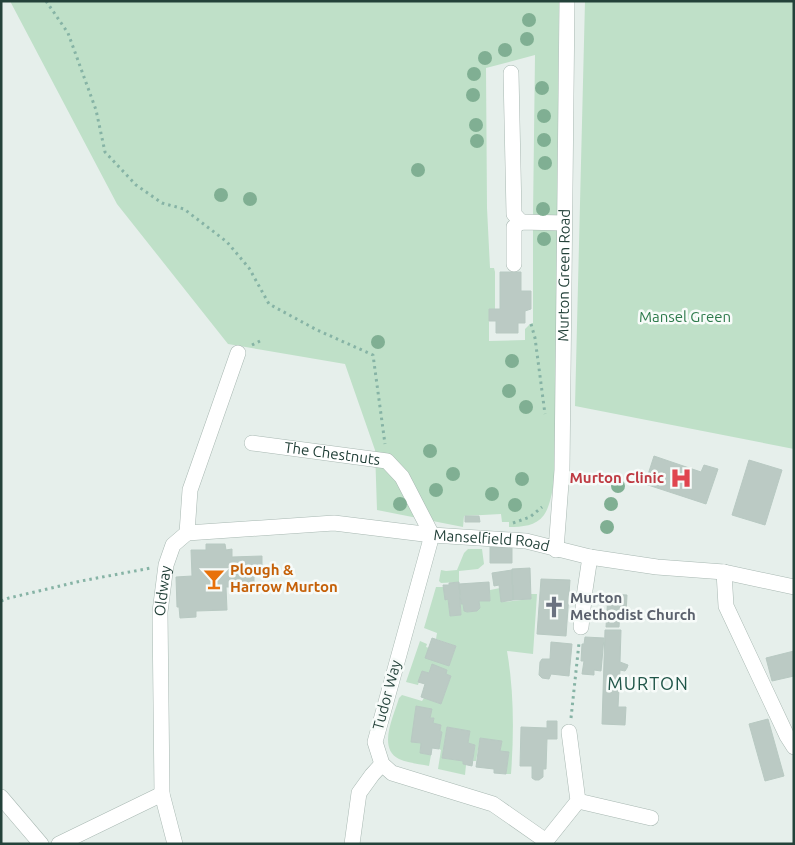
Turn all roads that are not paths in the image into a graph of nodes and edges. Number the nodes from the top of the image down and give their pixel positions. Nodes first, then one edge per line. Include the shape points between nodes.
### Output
1 (566, 1) edge
2 (511, 74) dead end
3 (521, 222) junction
4 (564, 223) junction
5 (514, 264) dead end
6 (238, 353) dead end
7 (252, 443) dead end
8 (187, 533) junction
9 (432, 535) junction
10 (556, 550) junction
11 (590, 557) junction
12 (724, 572) junction
13 (794, 587) edge
14 (581, 627) road end
15 (569, 732) road end
16 (794, 746) edge
17 (382, 764) junction
18 (162, 794) junction
19 (1, 797) edge
20 (578, 801) junction
21 (651, 818) dead end
22 (547, 842) edge
23 (41, 844) edge
24 (58, 844) edge
25 (175, 844) edge
26 (352, 844) edge

1 - 4 street, Murton Green Road
2 - 3 street via 514,214
3 - 4 street
3 - 5 street via 514,227
4 - 10 street, Murton Green Road via 562,470
6 - 8 street via 190,490
7 - 9 street, The Chestnuts via 387,461 402,477
8 - 9 street, Manselfield Road via 334,523
8 - 18 street, Oldway via 172,545 160,612
9 - 10 street, Manselfield Road via 526,541
9 - 17 street, Tudor Way via 375,742
10 - 11 street, Manselfield Road
11 - 12 street, Manselfield Road
11 - 14 street
12 - 13 street, Manselfield Road
12 - 16 street via 726,606
15 - 20 street
17 - 22 street via 392,773 493,804
17 - 26 street via 359,793
18 - 24 street
18 - 25 street, Oldway
19 - 23 street
20 - 21 street
20 - 22 street

